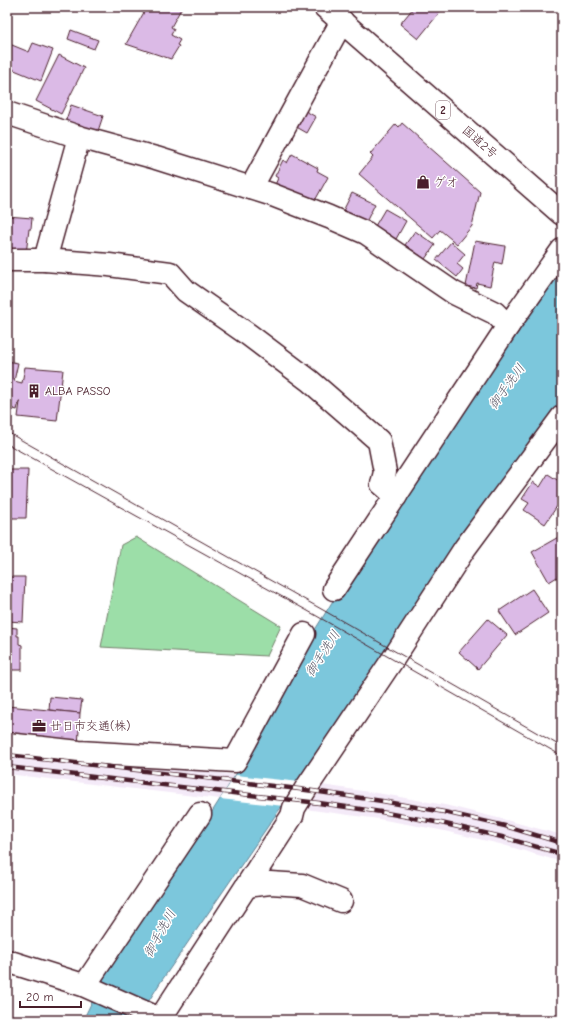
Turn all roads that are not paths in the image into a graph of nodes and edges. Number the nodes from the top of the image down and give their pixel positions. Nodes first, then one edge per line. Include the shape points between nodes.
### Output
1 (325, 7) edge
2 (342, 21) junction
3 (7, 113) edge
4 (79, 137) junction
5 (251, 188) junction
6 (562, 214) edge
7 (562, 250) edge
8 (7, 260) edge
9 (45, 260) junction
10 (508, 326) junction
11 (562, 417) edge
12 (396, 496) junction
13 (334, 589) dead end
14 (304, 634) dead end
15 (7, 744) edge
16 (200, 814) dead end
17 (247, 886) junction
18 (341, 901) dead end
19 (7, 962) edge
20 (88, 987) junction
21 (158, 1018) edge

1 - 2 main road, 国道2号 / 2
2 - 5 main road
2 - 6 main road, 国道2号 / 2
3 - 4 main road
4 - 5 main road
4 - 9 main road
5 - 10 main road via 366,233 454,293 495,313
7 - 10 main road
8 - 9 main road
9 - 12 main road via 170,273 186,291 310,381 379,441 385,472 382,484
10 - 12 main road
11 - 17 main road via 465,548 294,808 292,816
12 - 13 main road
14 - 15 main road via 235,761 79,752
16 - 20 main road
17 - 18 main road via 270,883 302,885
17 - 21 main road
19 - 20 main road
20 - 21 main road

